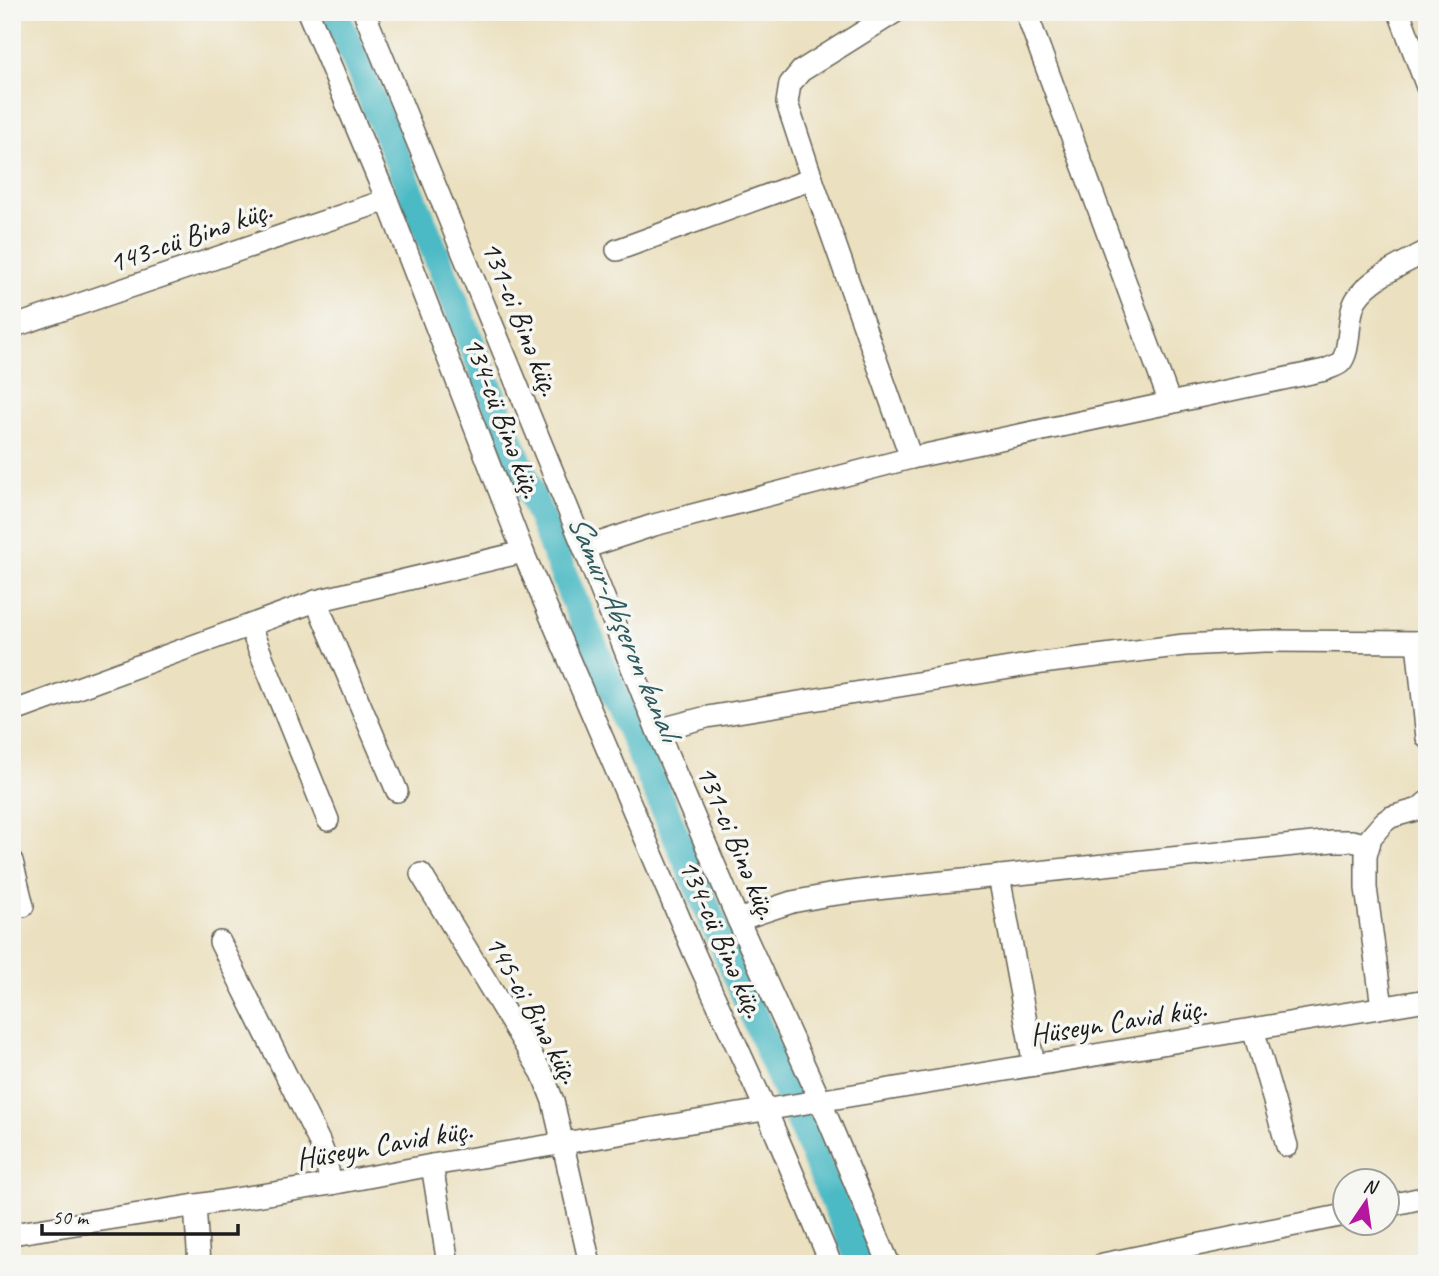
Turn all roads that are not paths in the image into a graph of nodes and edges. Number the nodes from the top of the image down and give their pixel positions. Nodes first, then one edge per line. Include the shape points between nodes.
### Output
1 (308, 12) edge
2 (364, 12) edge
3 (895, 12) edge
4 (1026, 12) edge
5 (1399, 12) edge
6 (1427, 87) edge
7 (812, 179) junction
8 (387, 200) junction
9 (617, 250) dead end
10 (1427, 250) edge
11 (12, 327) edge
12 (1170, 402) junction
13 (911, 458) junction
14 (584, 548) junction
15 (523, 552) junction
16 (316, 601) junction
17 (250, 627) junction
18 (1422, 642) edge
19 (12, 712) edge
20 (657, 730) junction
21 (1427, 738) edge
22 (397, 792) dead end
23 (1427, 802) edge
24 (328, 820) dead end
25 (1369, 845) junction
26 (12, 861) edge
27 (421, 874) dead end
28 (999, 876) junction
29 (23, 906) dead end
30 (738, 920) junction
31 (220, 942) dead end
32 (1427, 1000) edge
33 (1382, 1007) junction
34 (1253, 1029) junction
35 (1034, 1065) junction
36 (820, 1100) junction
37 (766, 1110) junction
38 (563, 1144) junction
39 (1287, 1146) dead end
40 (432, 1165) junction
41 (331, 1184) junction
42 (1427, 1197) edge
43 (1400, 1203) edge
44 (195, 1205) junction
45 (1330, 1220) edge
46 (12, 1234) edge
47 (1191, 1255) edge
48 (199, 1264) edge
49 (448, 1264) edge
50 (590, 1264) edge
51 (831, 1264) edge
52 (889, 1264) edge
53 (1103, 1264) edge

1 - 8 street, 134-cü Binə küç.
2 - 14 street, 131-ci Binə küç.
3 - 7 street via 801,71 790,84 787,103
4 - 12 street
5 - 6 street
7 - 9 street
7 - 13 street
8 - 11 street, 143-cü Binə küç.
8 - 15 street, 134-cü Binə küç.
10 - 12 street via 1368,285 1356,300 1339,363 1325,370
12 - 13 street
13 - 14 street via 654,525
14 - 20 street, 131-ci Binə küç.
15 - 16 street
15 - 37 street, 134-cü Binə küç.
16 - 17 street
16 - 22 street
17 - 19 street
17 - 24 street
18 - 20 street via 1184,645 1034,664 721,715
18 - 21 street
20 - 30 street, 131-ci Binə küç.
23 - 25 street via 1384,822
25 - 28 street via 1332,841
25 - 33 street via 1366,888
26 - 29 street
27 - 38 street, 145-ci Binə küç. via 542,1073
28 - 30 street via 829,895
28 - 35 street
30 - 36 street, 131-ci Binə küç.
31 - 41 street via 319,1141
32 - 33 street, Hüseyn Cavid küç.
33 - 34 street, Hüseyn Cavid küç.
34 - 35 street, Hüseyn Cavid küç.
34 - 39 street
35 - 36 street, Hüseyn Cavid küç.
36 - 37 street, Hüseyn Cavid küç.
36 - 52 street, 131-ci Binə küç.
37 - 38 street, Hüseyn Cavid küç.
37 - 51 street, 134-cü Binə küç.
38 - 40 street, Hüseyn Cavid küç.
38 - 50 street, 145-ci Binə küç.
40 - 41 street, Hüseyn Cavid küç.
40 - 49 street
41 - 44 street, Hüseyn Cavid küç.
42 - 43 street
44 - 46 street, Hüseyn Cavid küç.
44 - 48 street
45 - 47 street
47 - 53 street

